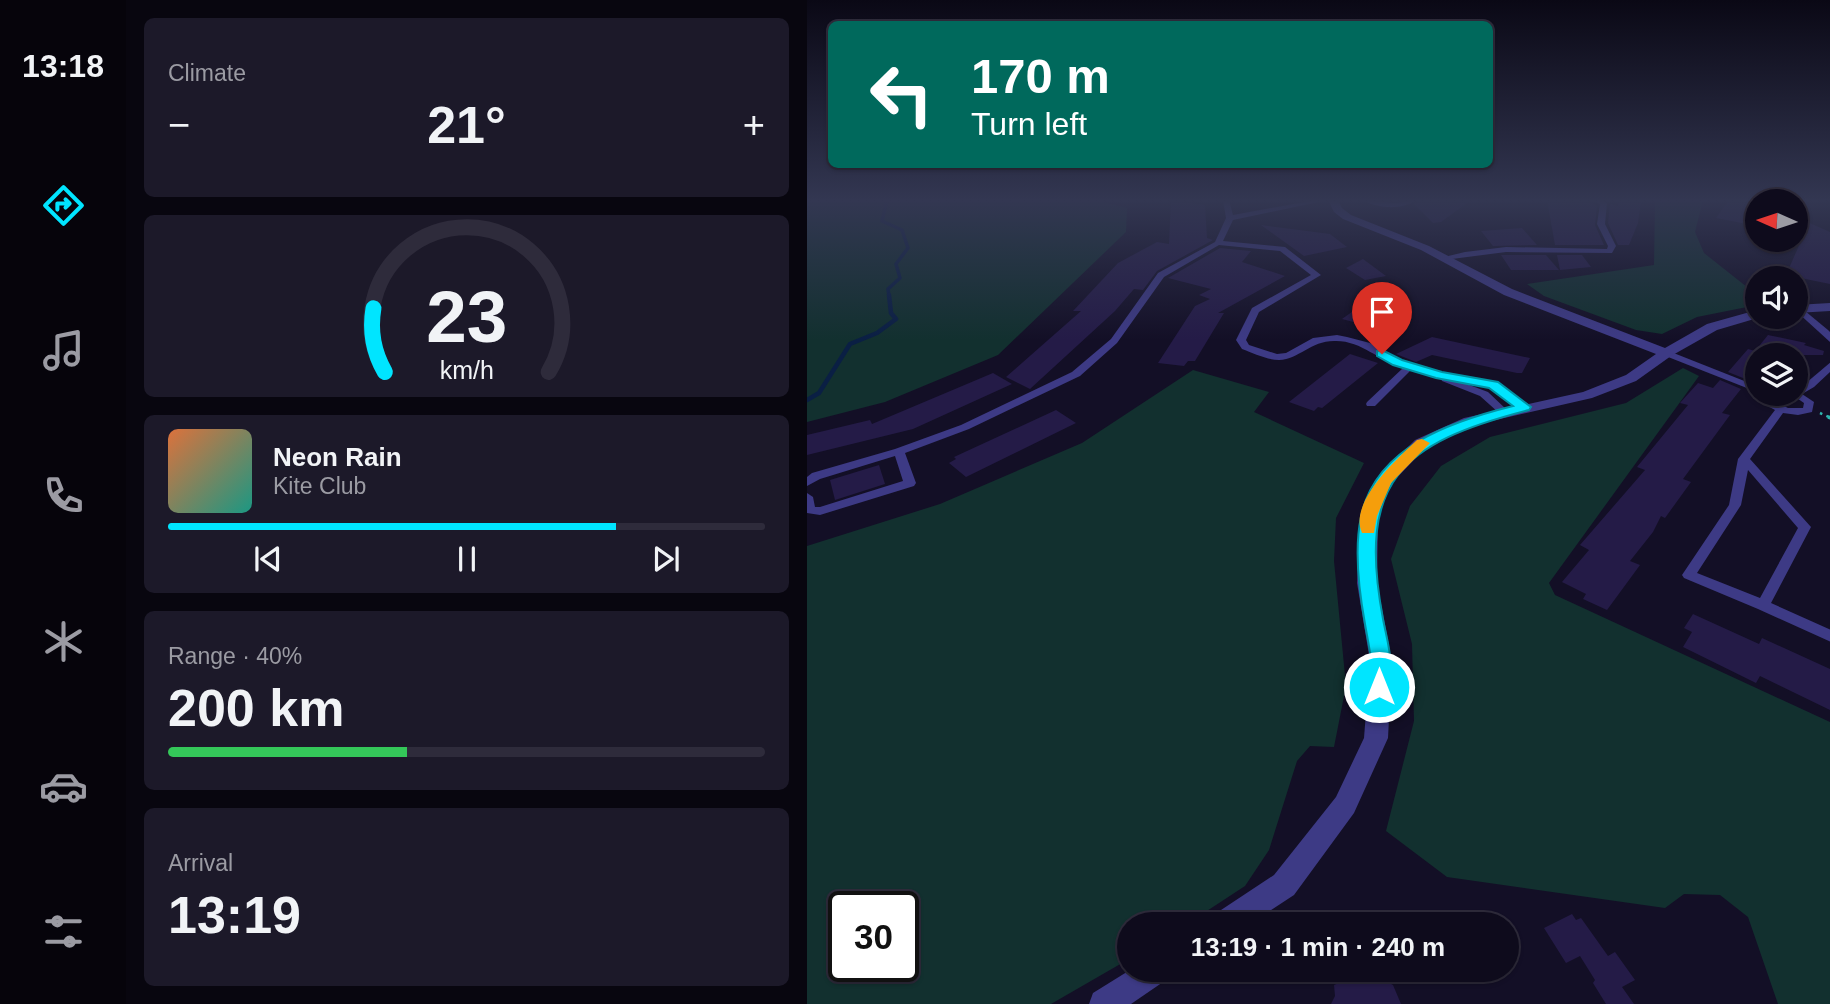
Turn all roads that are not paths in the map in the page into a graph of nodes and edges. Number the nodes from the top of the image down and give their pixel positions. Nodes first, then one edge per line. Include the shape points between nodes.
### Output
1 (1211, 247) edge
2 (1259, 247) edge
3 (1418, 247) edge
4 (1611, 247) edge
5 (1444, 258) junction
6 (1830, 307) edge
7 (1808, 308) edge
8 (1745, 317) edge
9 (1808, 318) edge
10 (1830, 340) edge
11 (1666, 353) junction
12 (1830, 365) edge
13 (1410, 366) junction
14 (1440, 375) junction
15 (1745, 385) edge
16 (1808, 386) edge
17 (1808, 401) edge
18 (1371, 404) dead end
19 (1774, 406) edge
20 (1514, 409) junction
21 (1781, 410) junction
22 (899, 451) junction
23 (1744, 459) junction
24 (807, 482) edge
25 (807, 497) edge
26 (1763, 605) junction
27 (1830, 637) edge
28 (1243, 912) edge
29 (1138, 982) edge
30 (1104, 1004) edge

1 - 22 lane via 1161,275 1114,341 1076,374 965,427
2 - 13 lane via 1282,249 1317,275 1254,310 1240,340 1242,345 1277,357 1306,343 1337,338 1367,345
3 - 5 street
4 - 5 lane via 1609,251 1551,247 1474,252
5 - 11 street via 1508,292
6 - 7 street
8 - 11 street via 1712,327
9 - 10 lane
11 - 15 lane
11 - 20 street via 1631,378 1587,395
12 - 16 lane
13 - 14 lane
13 - 18 lane
14 - 20 lane
14 - 20 lane via 1493,385
17 - 21 lane via 1808,410
19 - 21 lane
20 - 28 street via 1469,421 1421,443 1384,481 1369,516 1367,583 1381,661 1376,738 1345,804 1284,885
21 - 23 lane
22 - 24 lane
22 - 25 lane via 910,483 820,511 810,510
23 - 26 lane via 1805,527
23 - 26 lane via 1735,505 1689,575
26 - 27 lane
29 - 30 street

